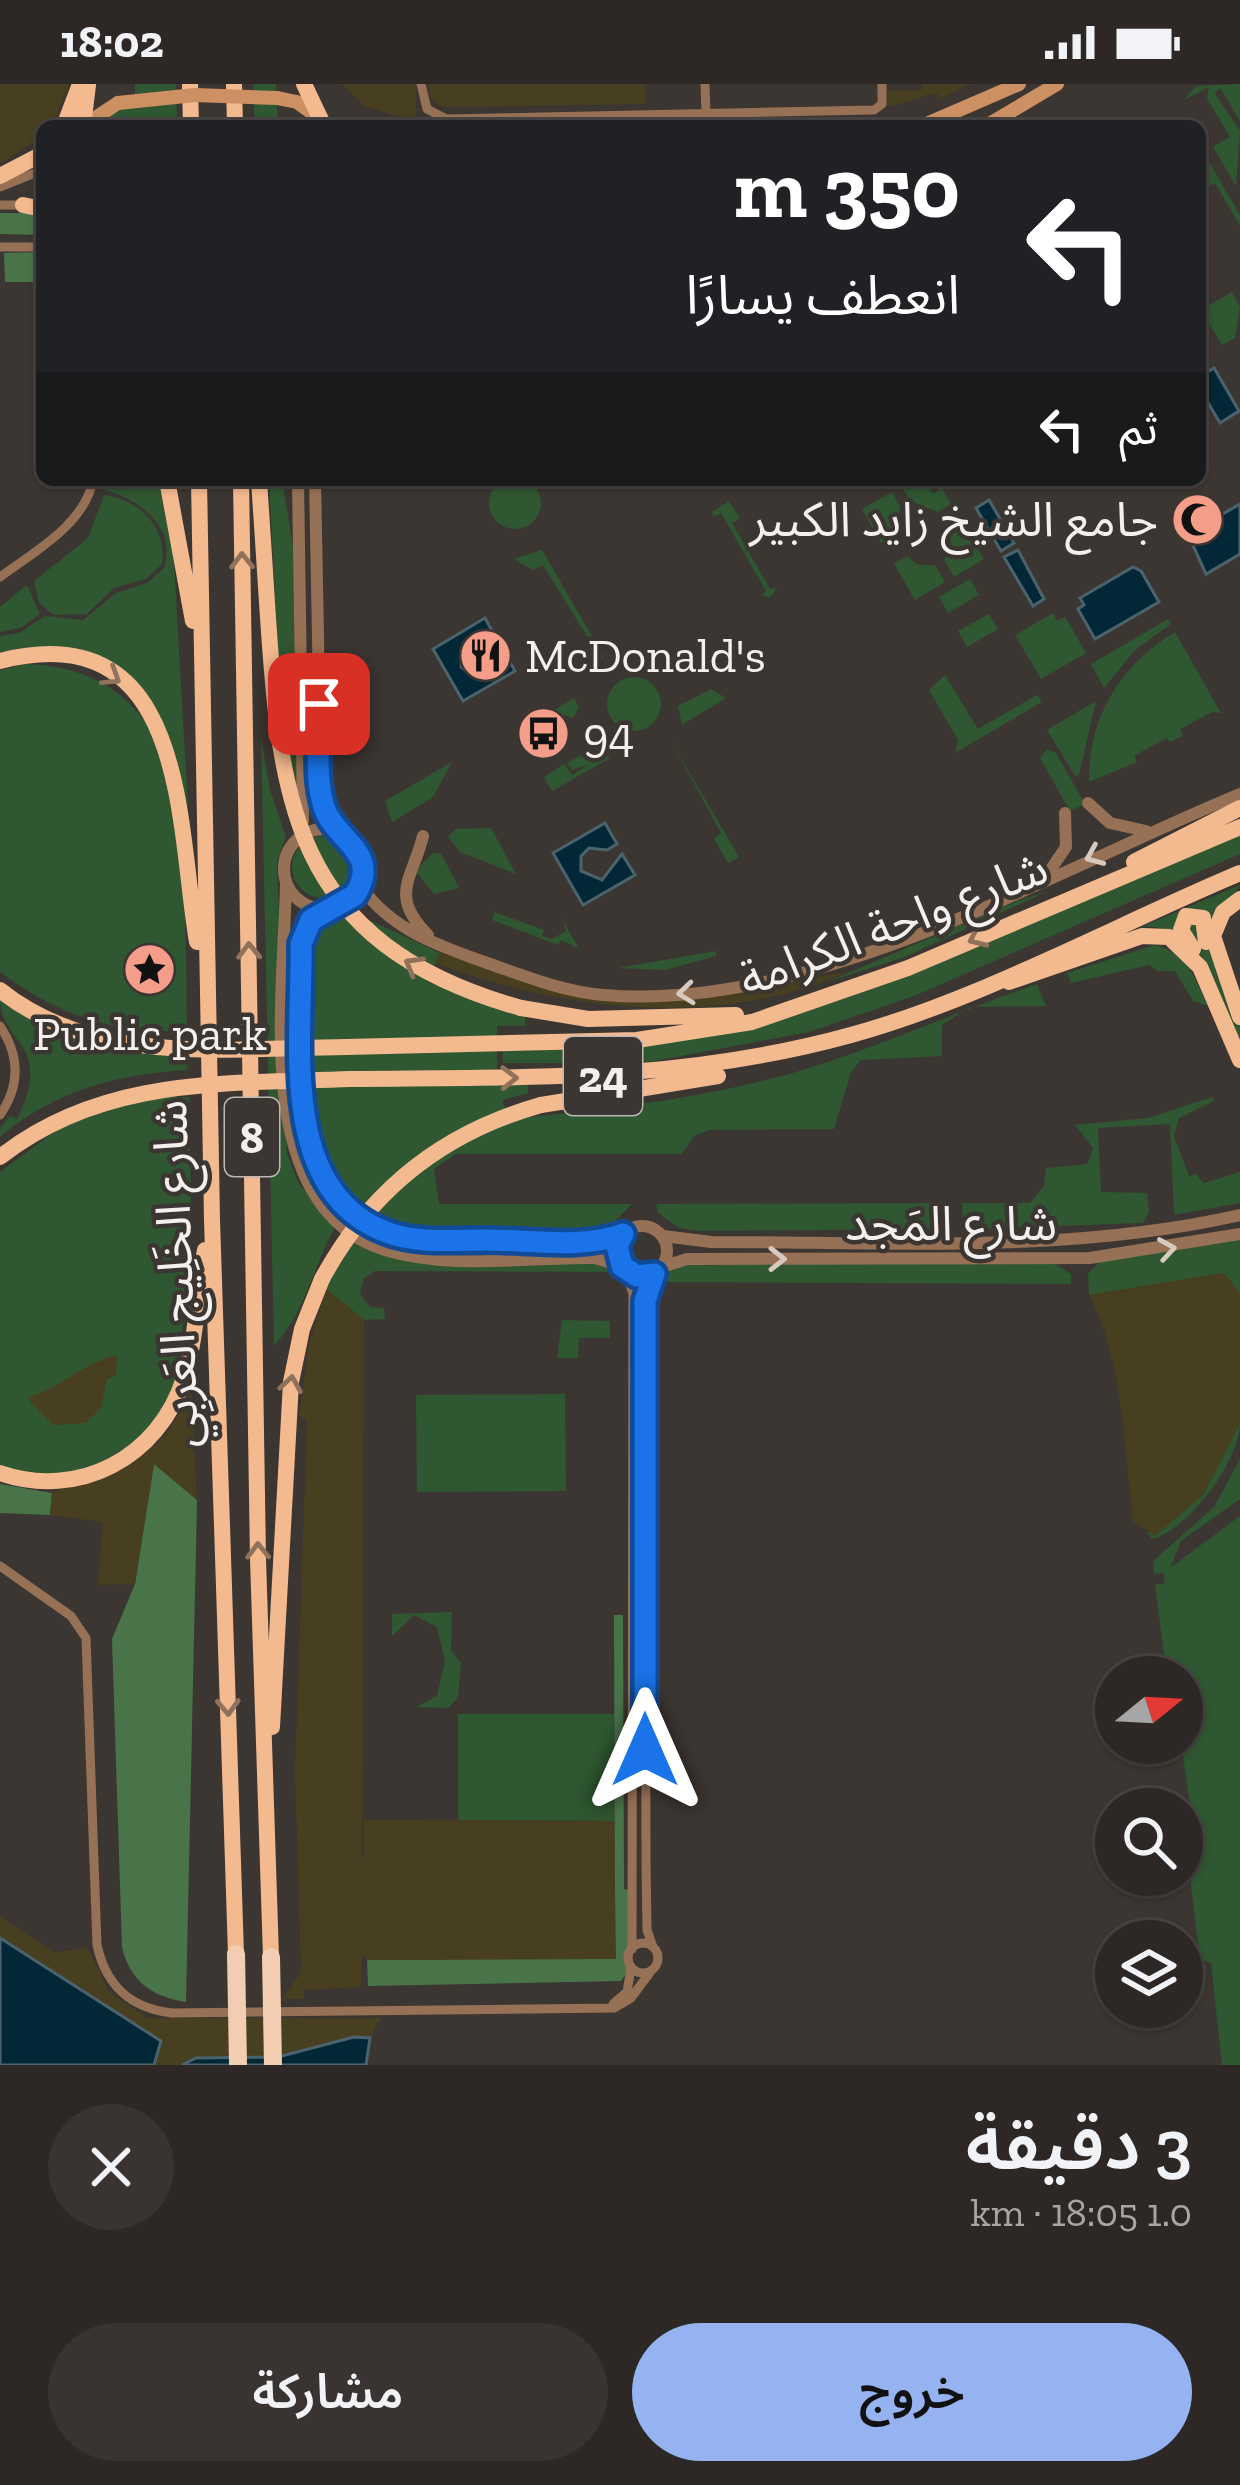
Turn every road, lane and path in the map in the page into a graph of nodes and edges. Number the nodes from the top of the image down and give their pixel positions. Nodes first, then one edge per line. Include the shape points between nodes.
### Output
1 (84, 84) edge
2 (190, 84) edge
3 (234, 84) edge
4 (304, 84) edge
5 (421, 84) edge
6 (705, 84) edge
7 (882, 84) edge
8 (1019, 84) edge
9 (1044, 84) edge
10 (1057, 84) edge
11 (706, 113) junction
12 (1010, 114) junction
13 (67, 120) edge
14 (83, 120) edge
15 (92, 120) edge
16 (191, 120) edge
17 (235, 120) edge
18 (319, 120) edge
19 (321, 120) edge
20 (786, 120) edge
21 (936, 120) edge
22 (998, 120) edge
23 (36, 157) edge
24 (36, 172) edge
25 (0, 176) edge
26 (0, 187) edge
27 (0, 205) edge
28 (36, 206) edge
29 (0, 247) edge
30 (36, 247) edge
31 (91, 486) edge
32 (168, 486) edge
33 (199, 486) edge
34 (241, 486) edge
35 (259, 486) edge
36 (298, 486) edge
37 (314, 486) edge
38 (0, 577) edge
39 (0, 662) edge
40 (203, 691) junction
41 (1240, 794) edge
42 (1088, 802) dead end
43 (1240, 808) edge
44 (1065, 813) dead end
45 (1240, 827) edge
46 (1153, 831) junction
47 (338, 832) junction
48 (423, 836) dead end
49 (299, 838) junction
50 (1240, 873) edge
51 (1044, 878) junction
52 (286, 881) junction
53 (361, 886) junction
54 (1075, 895) junction
55 (1240, 899) edge
56 (330, 909) junction
57 (460, 954) junction
58 (1200, 967) junction
59 (1220, 970) junction
60 (973, 989) junction
61 (0, 990) edge
62 (206, 1003) junction
63 (785, 1010) junction
64 (1240, 1017) edge
65 (0, 1026) edge
66 (851, 1035) junction
67 (1240, 1060) edge
68 (0, 1115) edge
69 (0, 1157) edge
70 (1240, 1215) edge
71 (212, 1220) junction
72 (623, 1234) junction
73 (1240, 1234) edge
74 (663, 1236) junction
75 (623, 1267) junction
76 (658, 1270) junction
77 (0, 1473) edge
78 (0, 1566) edge
79 (265, 1793) junction
80 (653, 1947) junction
81 (632, 1948) junction
82 (236, 1954) joint
83 (272, 1957) joint
84 (631, 1966) junction
85 (651, 1971) junction
86 (609, 2007) junction
87 (238, 2065) edge
88 (273, 2065) edge

1 - 13 highway
1 - 14 highway
2 - 16 highway
3 - 17 highway
4 - 19 highway
5 - 11 street via 427,109 446,119
6 - 11 street
7 - 20 street via 876,110
8 - 21 main road
9 - 12 main road
10 - 12 main road
11 - 20 street
12 - 22 main road
15 - 18 main road, bridge via 118,103 195,95 277,98
23 - 25 highway
24 - 26 street
27 - 28 street
29 - 30 street
31 - 38 street via 69,523
32 - 40 highway
33 - 40 highway, شارع الخَلِيج العَربِي / 8
79 -> 34 highway, شارع الخَلِيج العَربِي / 8
63 -> 35 highway, bridge via 648,1021 521,1008 404,962 366,930 319,869 278,756
36 - 49 street
37 - 47 street via 321,793
39 -> 62 highway via 60,657 94,666 152,714 177,777
40 - 62 highway, شارع الخَلِيج العَربِي / 8
41 - 46 street
42 - 46 street via 1110,824
43 - 54 highway
44 - 51 street via 1066,847
45 - 54 highway, شارع واحة الكرامة / 24
46 -> 51 street
47 - 49 street
47 - 53 street via 361,854
48 - 57 street via 406,874 408,906 426,934
49 - 52 street via 288,853
50 - 60 highway, شارع واحة الكرامة / 24
51 -> 57 street via 857,956 718,989 602,995
52 - 56 street via 303,903
52 - 75 street via 289,1132 298,1166 326,1210 359,1238 400,1253 595,1258
53 - 56 street
53 - 57 street via 383,914
54 -> 63 highway, شارع واحة الكرامة / 24 via 893,974
55 - 59 highway via 1214,928
56 - 72 street via 311,920 301,944 304,1112 312,1154 342,1202 376,1227 420,1239 595,1241
58 - 59 highway via 1180,928 1190,915 1204,920
58 - 60 highway via 1177,941 1152,934
58 - 67 highway
59 - 64 highway
60 - 66 highway, شارع واحة الكرامة / 24
61 - 63 highway, شارع واحة الكرامة / 24, bridge via 54,1024 116,1043 176,1048 637,1040
62 - 71 highway, شارع الخَلِيج العَربِي / 8
65 - 68 street via 14,1051 16,1078
69 -> 66 highway, شارع واحة الكرامة / 24, bridge via 57,1119 149,1090 632,1076
79 -> 66 highway, bridge via 290,1382 322,1279 361,1218 412,1167 473,1129 541,1105 713,1077
70 - 74 street, شارع المَجد via 1073,1240
71 - 77 highway via 184,1378 158,1429 128,1458 82,1479 52,1484
71 -> 82 highway, شارع الخَلِيج العَربِي / 8
72 - 74 street via 647,1226
72 - 75 street
76 -> 73 street, شارع المَجد via 687,1259 1090,1258
74 - 76 street via 668,1252
75 - 76 street via 637,1276
75 - 81 street via 633,1294
76 - 80 street via 645,1301 646,1925
78 - 86 street via 71,1616 90,1650 97,1945 122,1995 172,2013
79 - 83 highway, شارع الخَلِيج العَربِي / 8
80 - 81 street
80 - 85 street via 658,1960
81 - 84 street
82 - 87 highway, شارع الخَلِيج العَربِي, bridge
83 - 88 highway, شارع الخَلِيج العَربِي, bridge
84 - 85 street
84 - 86 street via 627,1992
85 - 86 street via 631,1998

